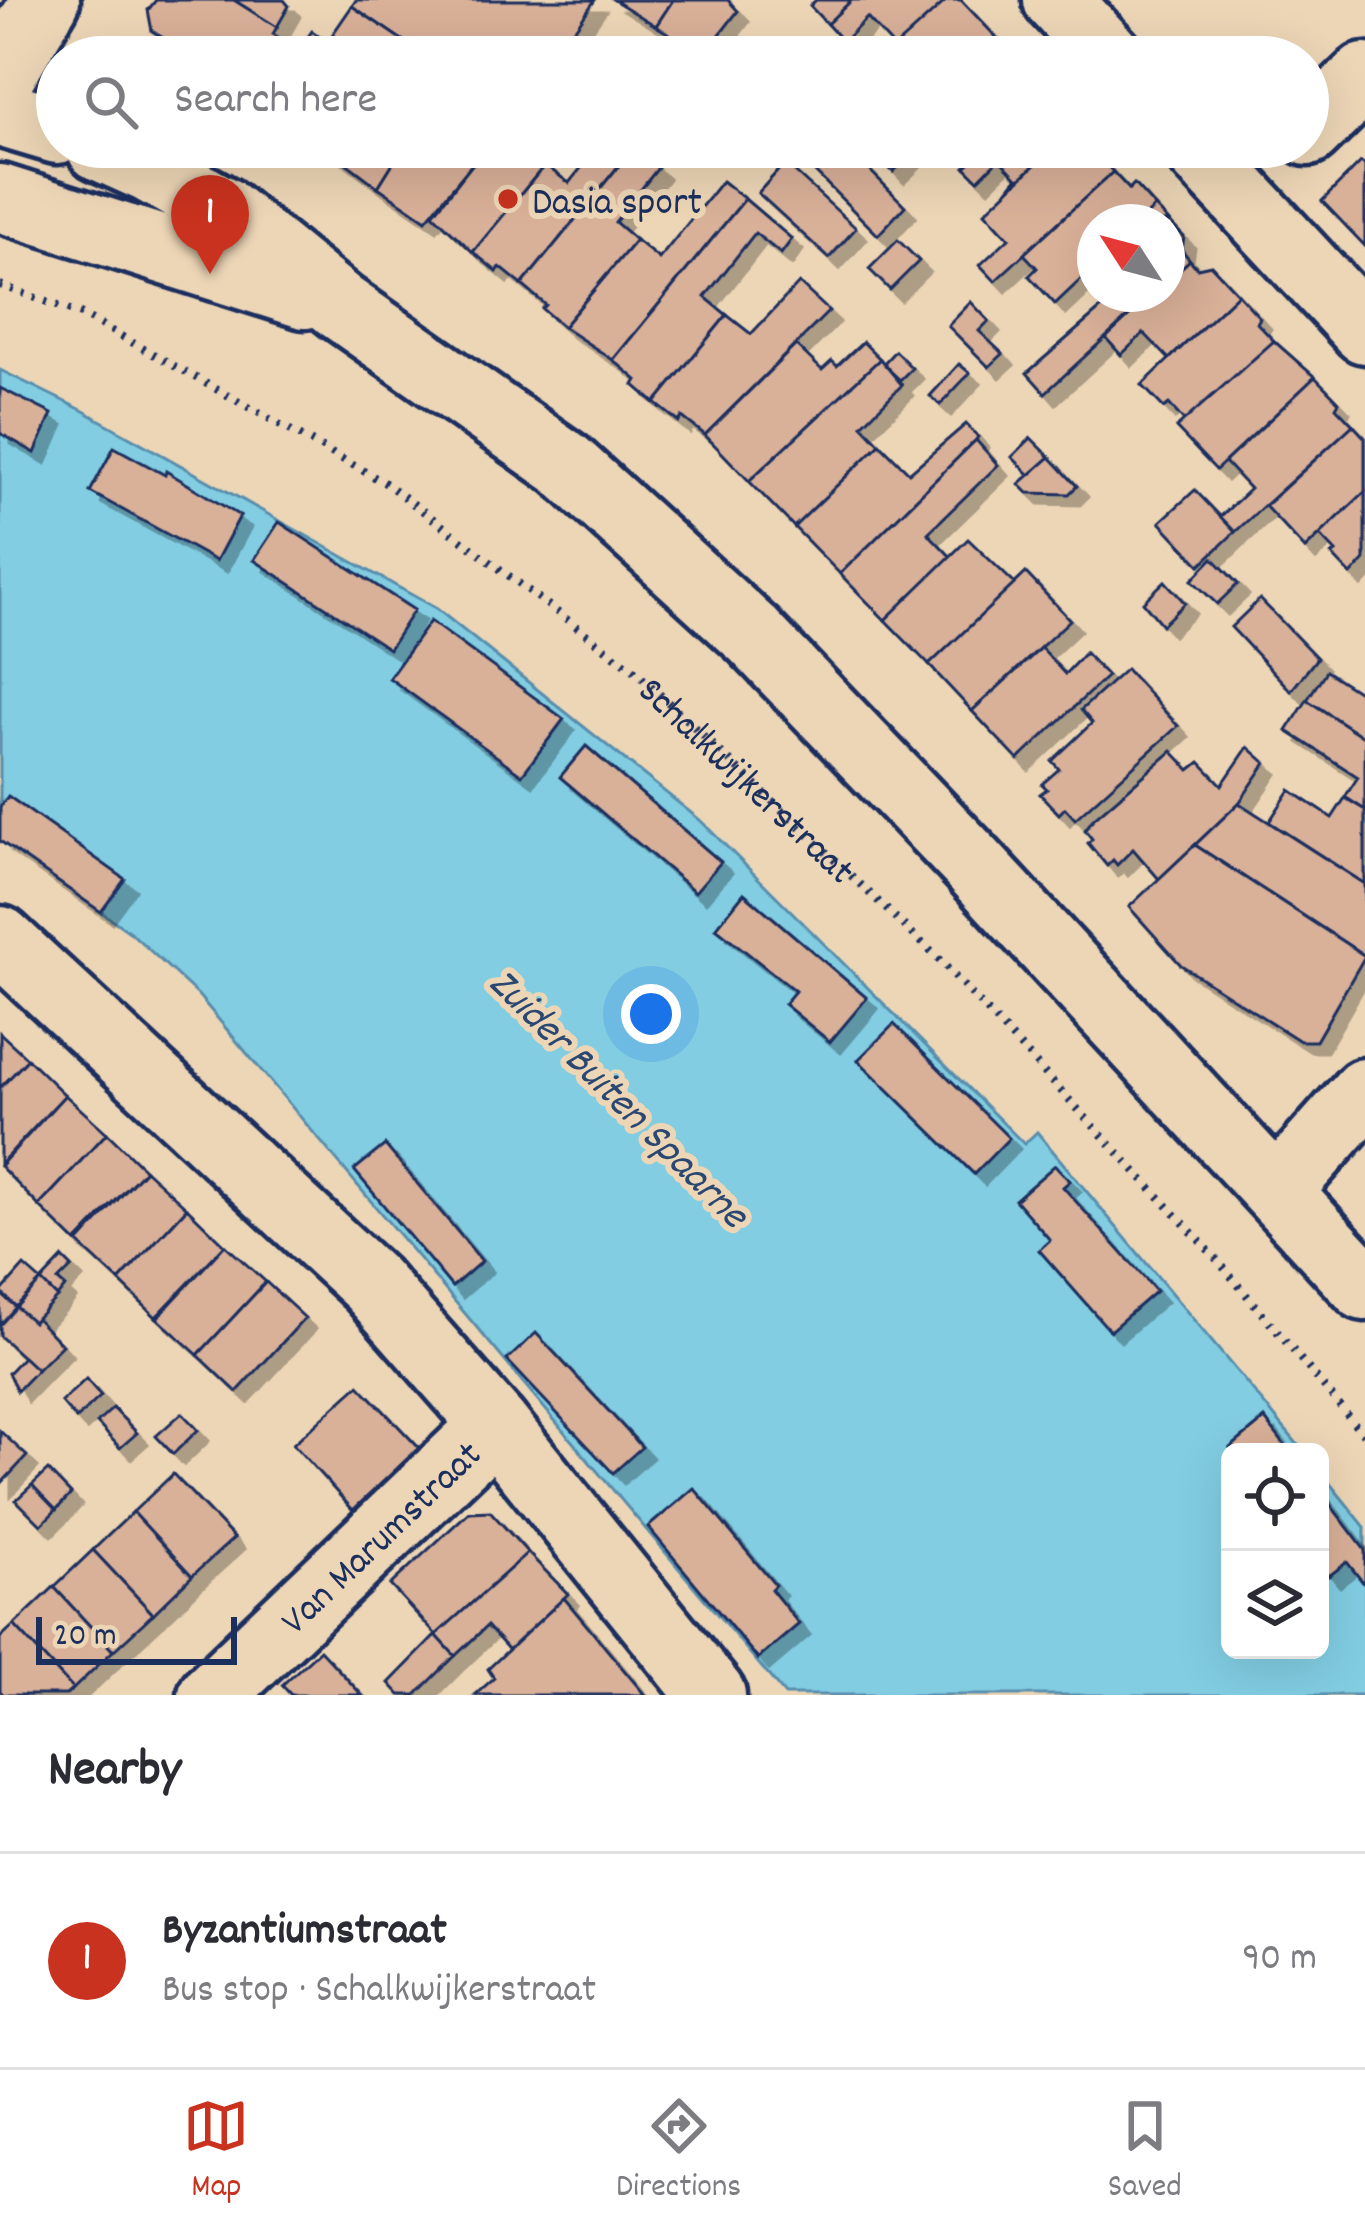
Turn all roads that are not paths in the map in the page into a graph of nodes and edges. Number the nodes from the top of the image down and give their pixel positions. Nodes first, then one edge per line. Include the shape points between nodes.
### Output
1 (46, 0) edge
2 (1057, 0) edge
3 (1090, 36) edge
4 (1365, 77) edge
5 (1, 83) edge
6 (36, 112) edge
7 (1329, 112) edge
8 (147, 168) edge
9 (1215, 168) edge
10 (1271, 168) edge
11 (1242, 196) junction
12 (0, 198) edge
13 (341, 307) junction
14 (1365, 330) edge
15 (2, 946) edge
16 (1365, 1092) edge
17 (1279, 1190) junction
18 (1365, 1287) edge
19 (495, 1425) junction
20 (212, 1695) edge
21 (712, 1695) edge

1 - 5 street
2 - 3 street
4 - 7 street
5 - 6 street
8 - 13 street via 222,210
9 - 11 street
10 - 11 street
11 - 14 street
12 - 13 street
13 - 17 street via 565,464 752,635
15 - 19 street via 371,1284
16 - 17 street
17 - 18 street
19 - 20 street, Van Marumstraat
19 - 21 street

